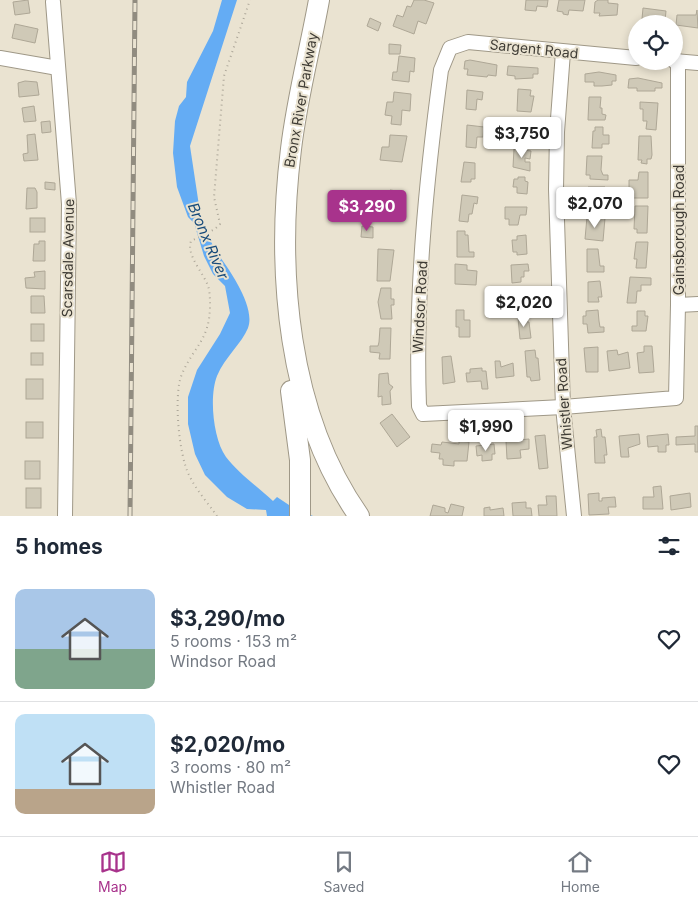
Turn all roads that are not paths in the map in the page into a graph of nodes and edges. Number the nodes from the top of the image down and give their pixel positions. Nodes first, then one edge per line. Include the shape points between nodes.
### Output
1 (308, 0) edge
2 (319, 0) edge
3 (53, 2) dead end
4 (563, 52) junction
5 (628, 57) edge
6 (0, 58) edge
7 (683, 62) edge
8 (698, 63) edge
9 (443, 65) joint
10 (58, 68) junction
11 (676, 70) edge
12 (698, 304) edge
13 (678, 305) junction
14 (563, 407) junction
15 (300, 514) edge
16 (65, 516) edge
17 (359, 516) edge
18 (574, 516) edge

1 - 15 highway, Bronx River Parkway via 282,130 276,212 279,314 299,442
2 - 17 highway, Bronx River Parkway via 296,112 289,165 286,238 289,302 297,366 310,419 329,467
3 - 10 street, Scarsdale Avenue
4 - 5 street, Sargent Road
4 - 9 street, Sargent Road via 468,42 450,48
4 - 14 street, Whistler Road via 556,132
6 - 10 street
7 - 8 street
9 - 14 street, Windsor Road via 434,122 416,344 419,406 422,414
10 - 16 street, Scarsdale Avenue via 70,204
11 - 13 street, Gainsborough Road
12 - 13 street
13 - 14 street, Gainsborough Road via 676,398
14 - 18 street, Whistler Road

